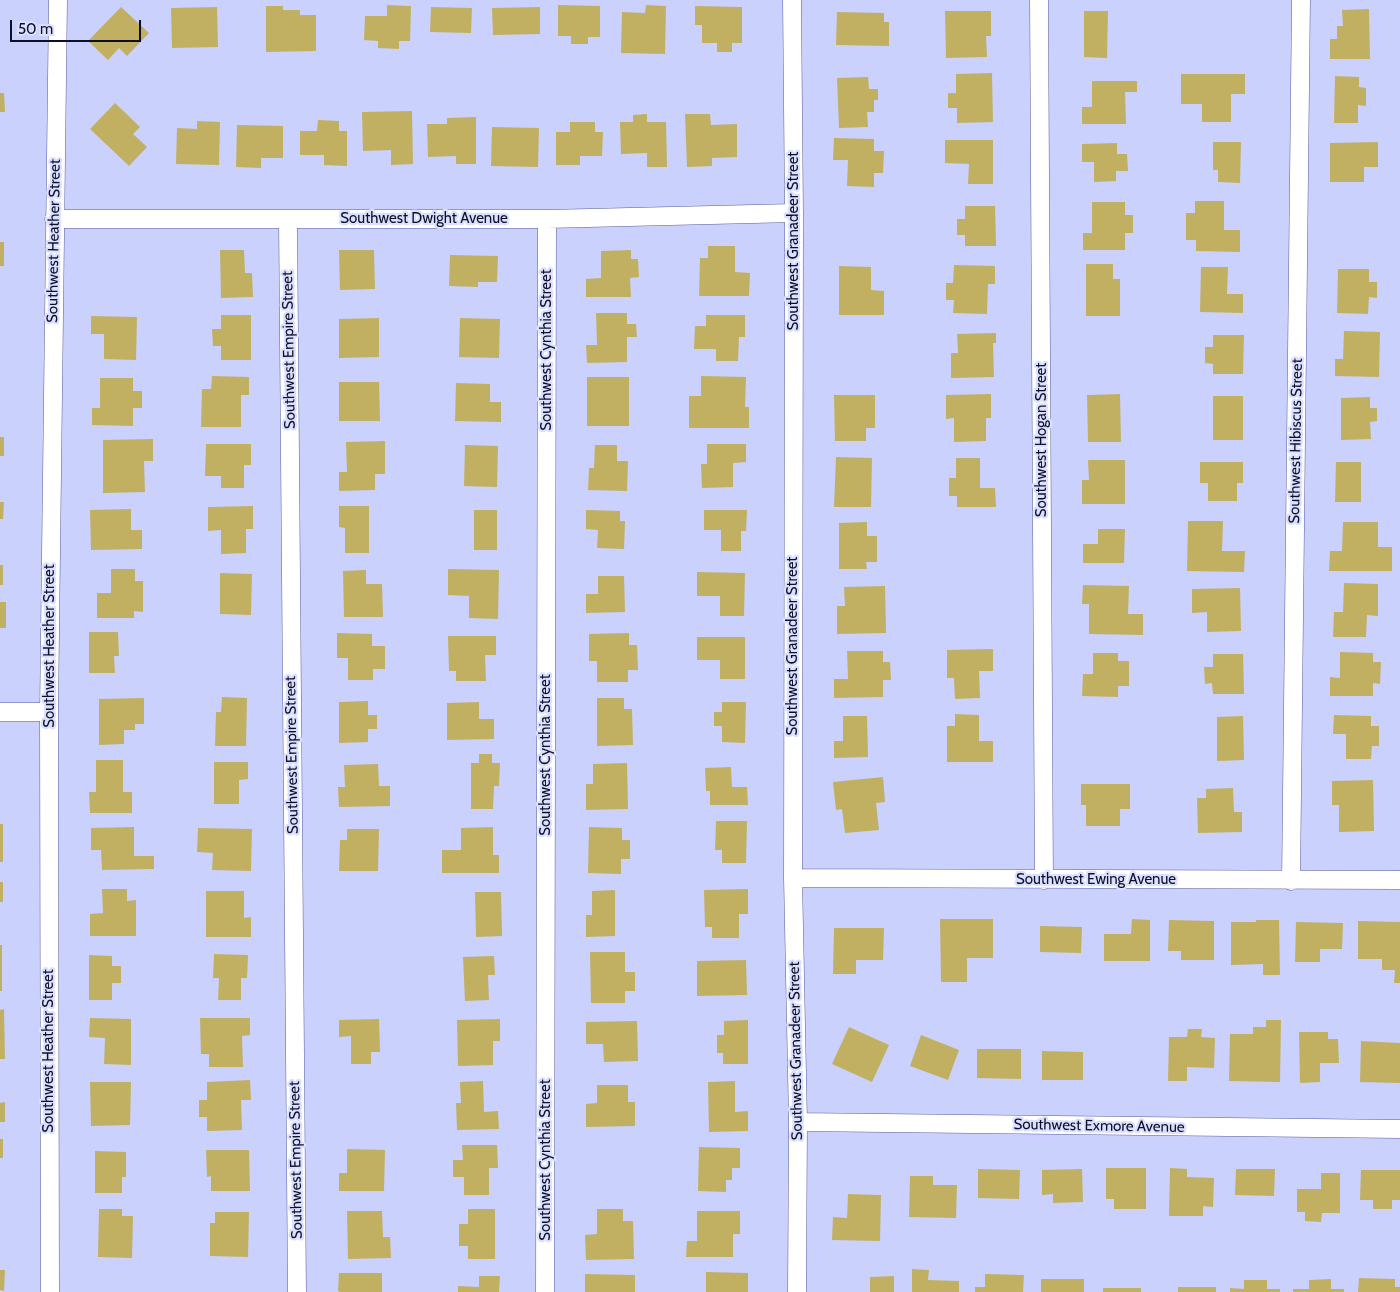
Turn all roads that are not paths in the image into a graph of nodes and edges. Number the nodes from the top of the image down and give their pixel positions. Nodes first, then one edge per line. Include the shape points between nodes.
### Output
1 (58, 0) edge
2 (792, 0) edge
3 (1039, 0) edge
4 (1301, 0) edge
5 (794, 213) junction
6 (54, 219) junction
7 (288, 219) junction
8 (547, 219) junction
9 (0, 712) edge
10 (49, 712) junction
11 (793, 878) junction
12 (1044, 880) junction
13 (1400, 880) edge
14 (1292, 881) junction
15 (798, 1122) junction
16 (1400, 1129) edge
17 (50, 1292) edge
18 (297, 1292) edge
19 (545, 1292) edge
20 (797, 1292) edge

1 - 6 street, Southwest Heather Street
2 - 5 street, Southwest Granadeer Street
3 - 12 street, Southwest Hogan Street
4 - 14 street, Southwest Hibiscus Street
5 - 8 street, Southwest Dwight Avenue
5 - 11 street, Southwest Granadeer Street
6 - 7 street, Southwest Dwight Avenue
6 - 10 street, Southwest Heather Street
7 - 8 street, Southwest Dwight Avenue
7 - 18 street, Southwest Empire Street
8 - 19 street, Southwest Cynthia Street
9 - 10 street
10 - 17 street, Southwest Heather Street
11 - 12 street, Southwest Ewing Avenue
11 - 15 street, Southwest Granadeer Street
12 - 14 street, Southwest Ewing Avenue
13 - 14 street, Southwest Ewing Avenue
15 - 16 street, Southwest Exmore Avenue
15 - 20 street, Southwest Granadeer Street

